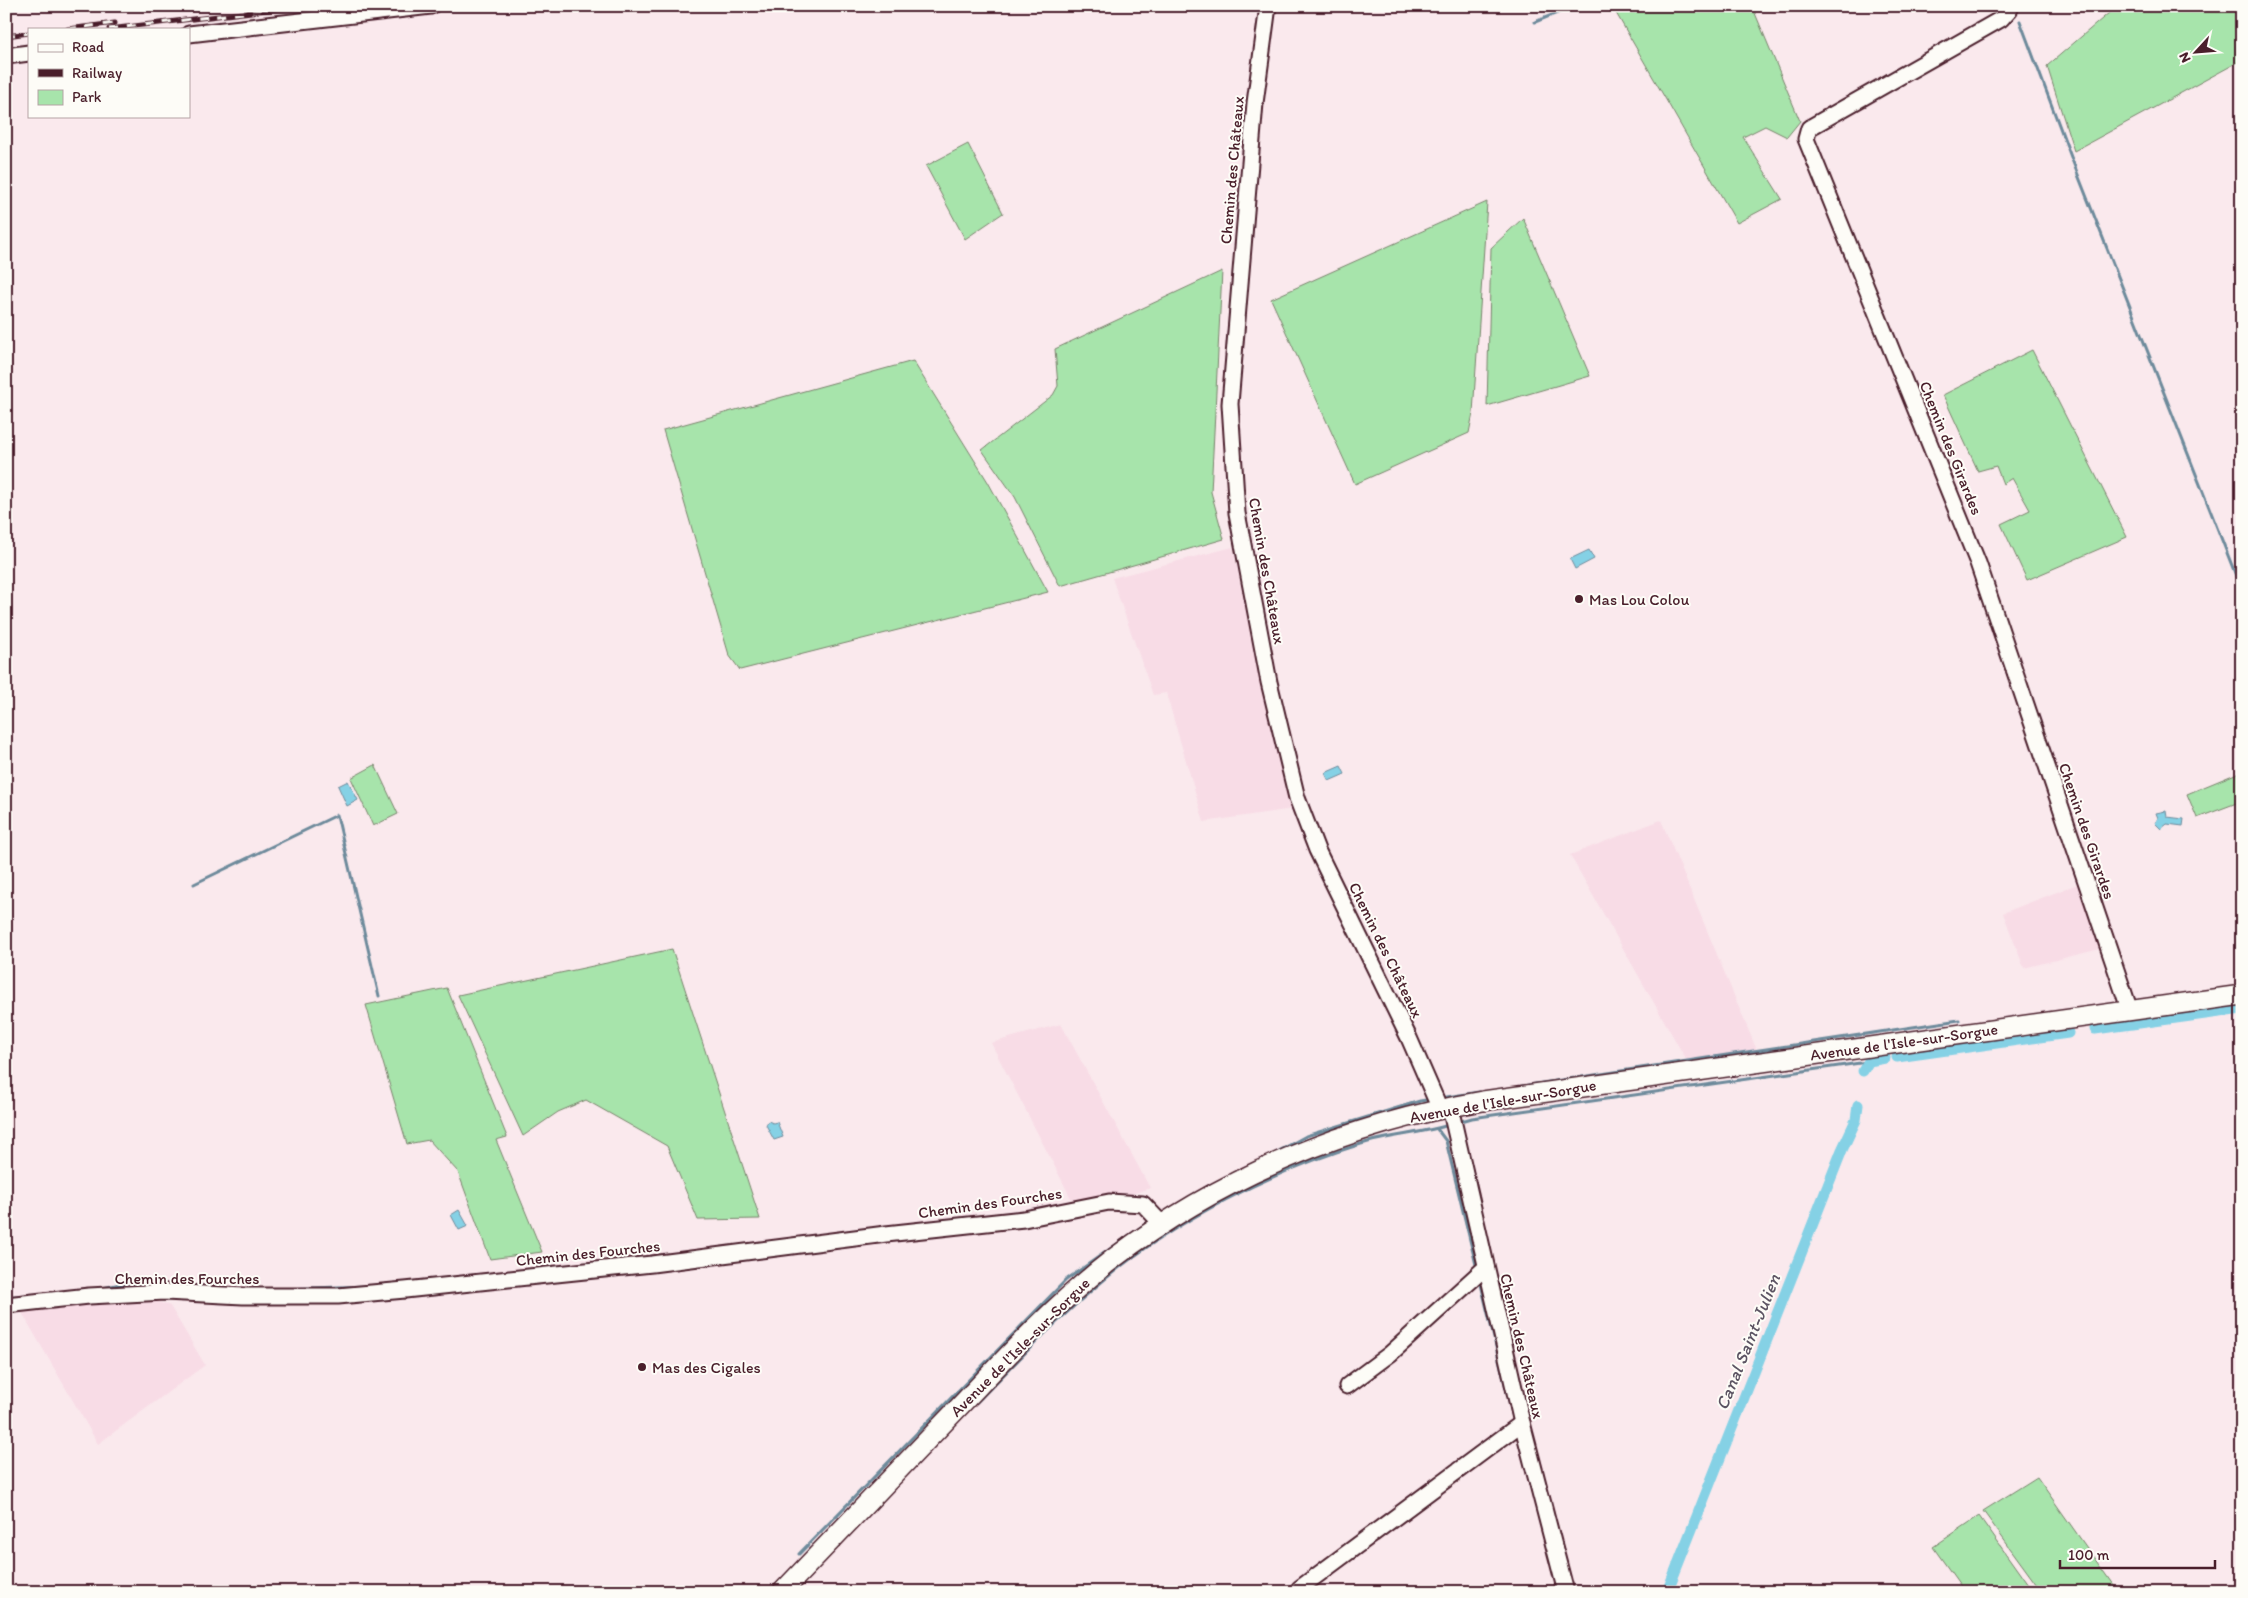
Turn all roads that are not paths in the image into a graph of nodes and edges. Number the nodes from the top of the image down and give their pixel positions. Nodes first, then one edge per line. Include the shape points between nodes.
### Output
1 (431, 6) edge
2 (1268, 6) edge
3 (2009, 6) edge
4 (190, 34) edge
5 (28, 53) edge
6 (6, 56) edge
7 (2242, 995) edge
8 (2130, 1011) junction
9 (1445, 1108) junction
10 (1162, 1224) junction
11 (1486, 1267) junction
12 (6, 1305) edge
13 (1347, 1386) dead end
14 (1522, 1423) junction
15 (782, 1592) edge
16 (1297, 1592) edge
17 (1566, 1592) edge

1 - 4 street
2 - 9 street, Chemin des Châteaux via 1255,104 1230,404 1237,513 1269,682 1297,798 1317,850
3 - 8 street, Chemin des Girardes via 2001,19 1809,128 1806,139 1978,563
5 - 6 street
7 - 8 main road, Avenue de l'Isle-sur-Sorgue
8 - 9 main road, Avenue de l'Isle-sur-Sorgue
9 - 10 main road, Avenue de l'Isle-sur-Sorgue via 1365,1129 1272,1164
9 - 11 street, Chemin des Châteaux
10 - 12 street, Chemin des Fourches via 1143,1204 1109,1202 1024,1219 405,1290 338,1296 165,1292
10 - 15 main road, Avenue de l'Isle-sur-Sorgue via 1100,1269 1048,1315
11 - 13 street via 1390,1354
11 - 14 street, Chemin des Châteaux
14 - 16 street
14 - 17 street, Chemin des Châteaux

